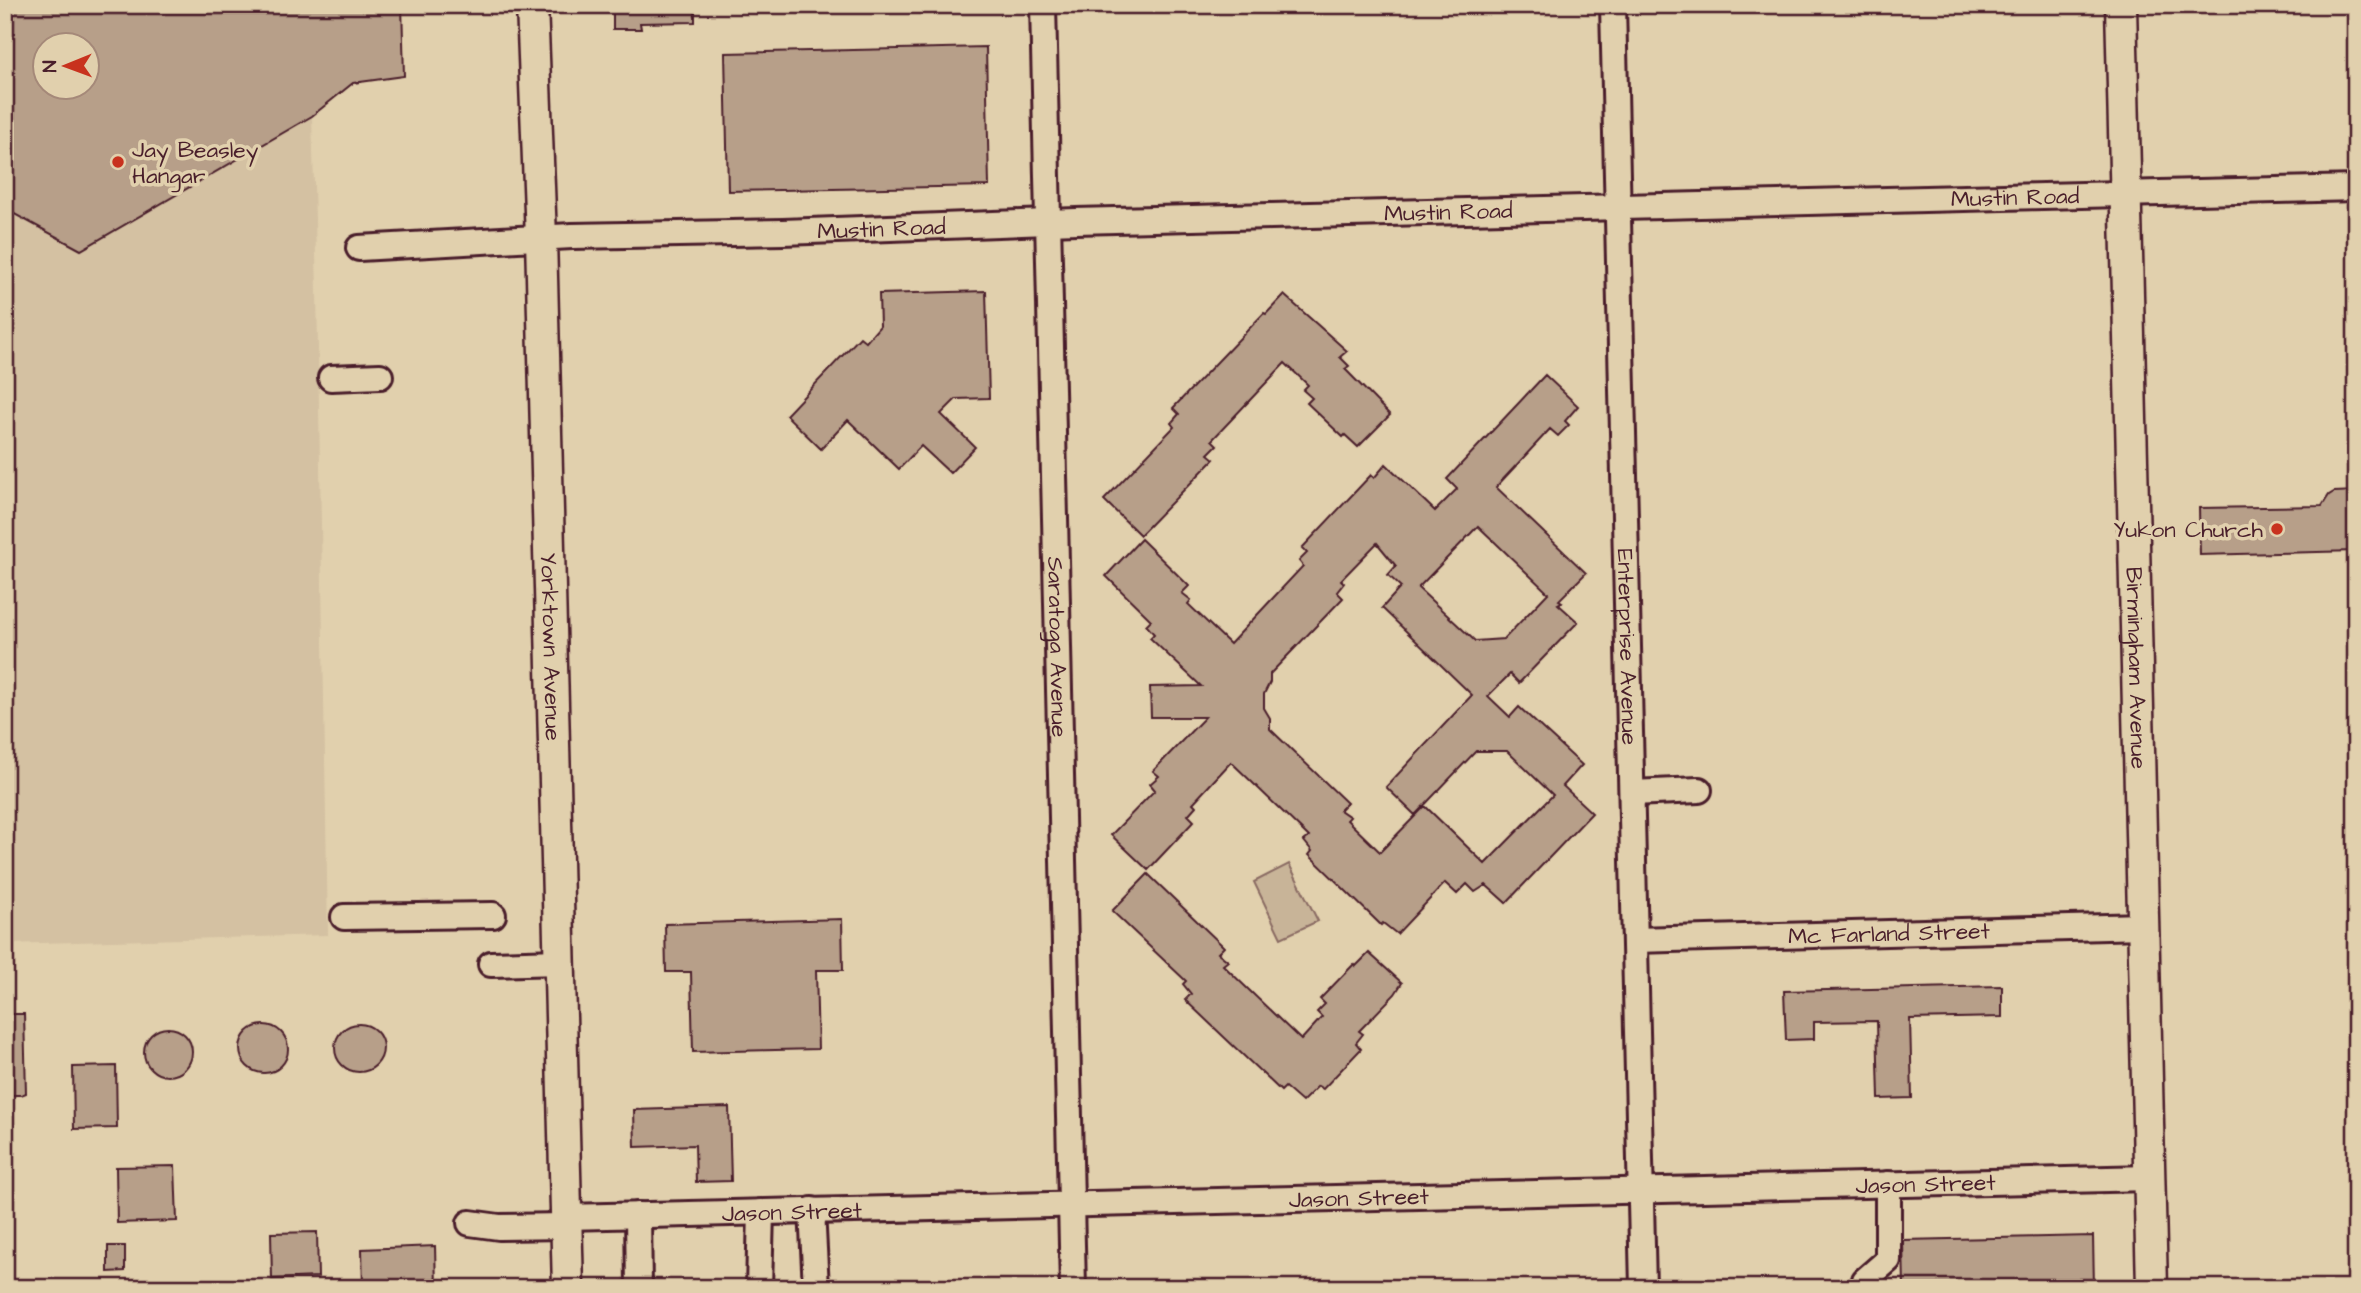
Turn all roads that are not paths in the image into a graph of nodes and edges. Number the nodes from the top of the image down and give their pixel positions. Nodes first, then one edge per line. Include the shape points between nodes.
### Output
1 (532, 5) edge
2 (1043, 5) edge
3 (1614, 5) edge
4 (2121, 5) edge
5 (2356, 188) edge
6 (2126, 193) junction
7 (1618, 206) junction
8 (1048, 222) junction
9 (541, 239) junction
10 (359, 248) dead end
11 (380, 376) dead end
12 (331, 378) dead end
13 (1699, 790) dead end
14 (1632, 793) junction
15 (493, 915) dead end
16 (344, 917) dead end
17 (2143, 926) junction
18 (1635, 940) junction
19 (559, 962) junction
20 (491, 964) dead end
21 (2150, 1178) junction
22 (1888, 1184) junction
23 (1641, 1190) junction
24 (1071, 1205) junction
25 (812, 1210) junction
26 (761, 1212) junction
27 (638, 1215) junction
28 (566, 1221) junction
29 (470, 1223) dead end
30 (568, 1288) edge
31 (639, 1288) edge
32 (759, 1288) edge
33 (816, 1288) edge
34 (1073, 1288) edge
35 (1643, 1288) edge
36 (1865, 1288) edge
37 (2152, 1288) edge

1 - 9 main road, Yorktown Avenue
2 - 8 street, Saratoga Avenue
3 - 7 street, Enterprise Avenue
4 - 6 main road, Birmingham Avenue
5 - 6 street, Mustin Road
6 - 7 street, Mustin Road
6 - 17 main road, Birmingham Avenue
7 - 8 street, Mustin Road
7 - 14 street, Enterprise Avenue
8 - 9 street, Mustin Road
8 - 24 street, Saratoga Avenue
9 - 10 street, Mustin Road
9 - 19 main road, Yorktown Avenue
11 - 12 street
13 - 14 street
14 - 18 street, Enterprise Avenue
15 - 16 street
17 - 18 street, Mc Farland Street
17 - 21 main road, Birmingham Avenue
18 - 23 street, Enterprise Avenue
19 - 20 street
19 - 28 main road, Yorktown Avenue
21 - 22 street, Jason Street
21 - 37 main road, Birmingham Avenue
22 - 23 street, Jason Street
22 - 36 street via 1888,1260 1865,1280
23 - 24 street, Jason Street
23 - 35 street, Enterprise Avenue
24 - 25 street, Jason Street
24 - 34 street, Saratoga Avenue
25 - 26 street, Jason Street
25 - 33 street
26 - 27 street, Jason Street
26 - 32 street
27 - 28 street, Jason Street
27 - 31 street
28 - 29 street, Jason Street via 499,1227
28 - 30 main road, Yorktown Avenue

